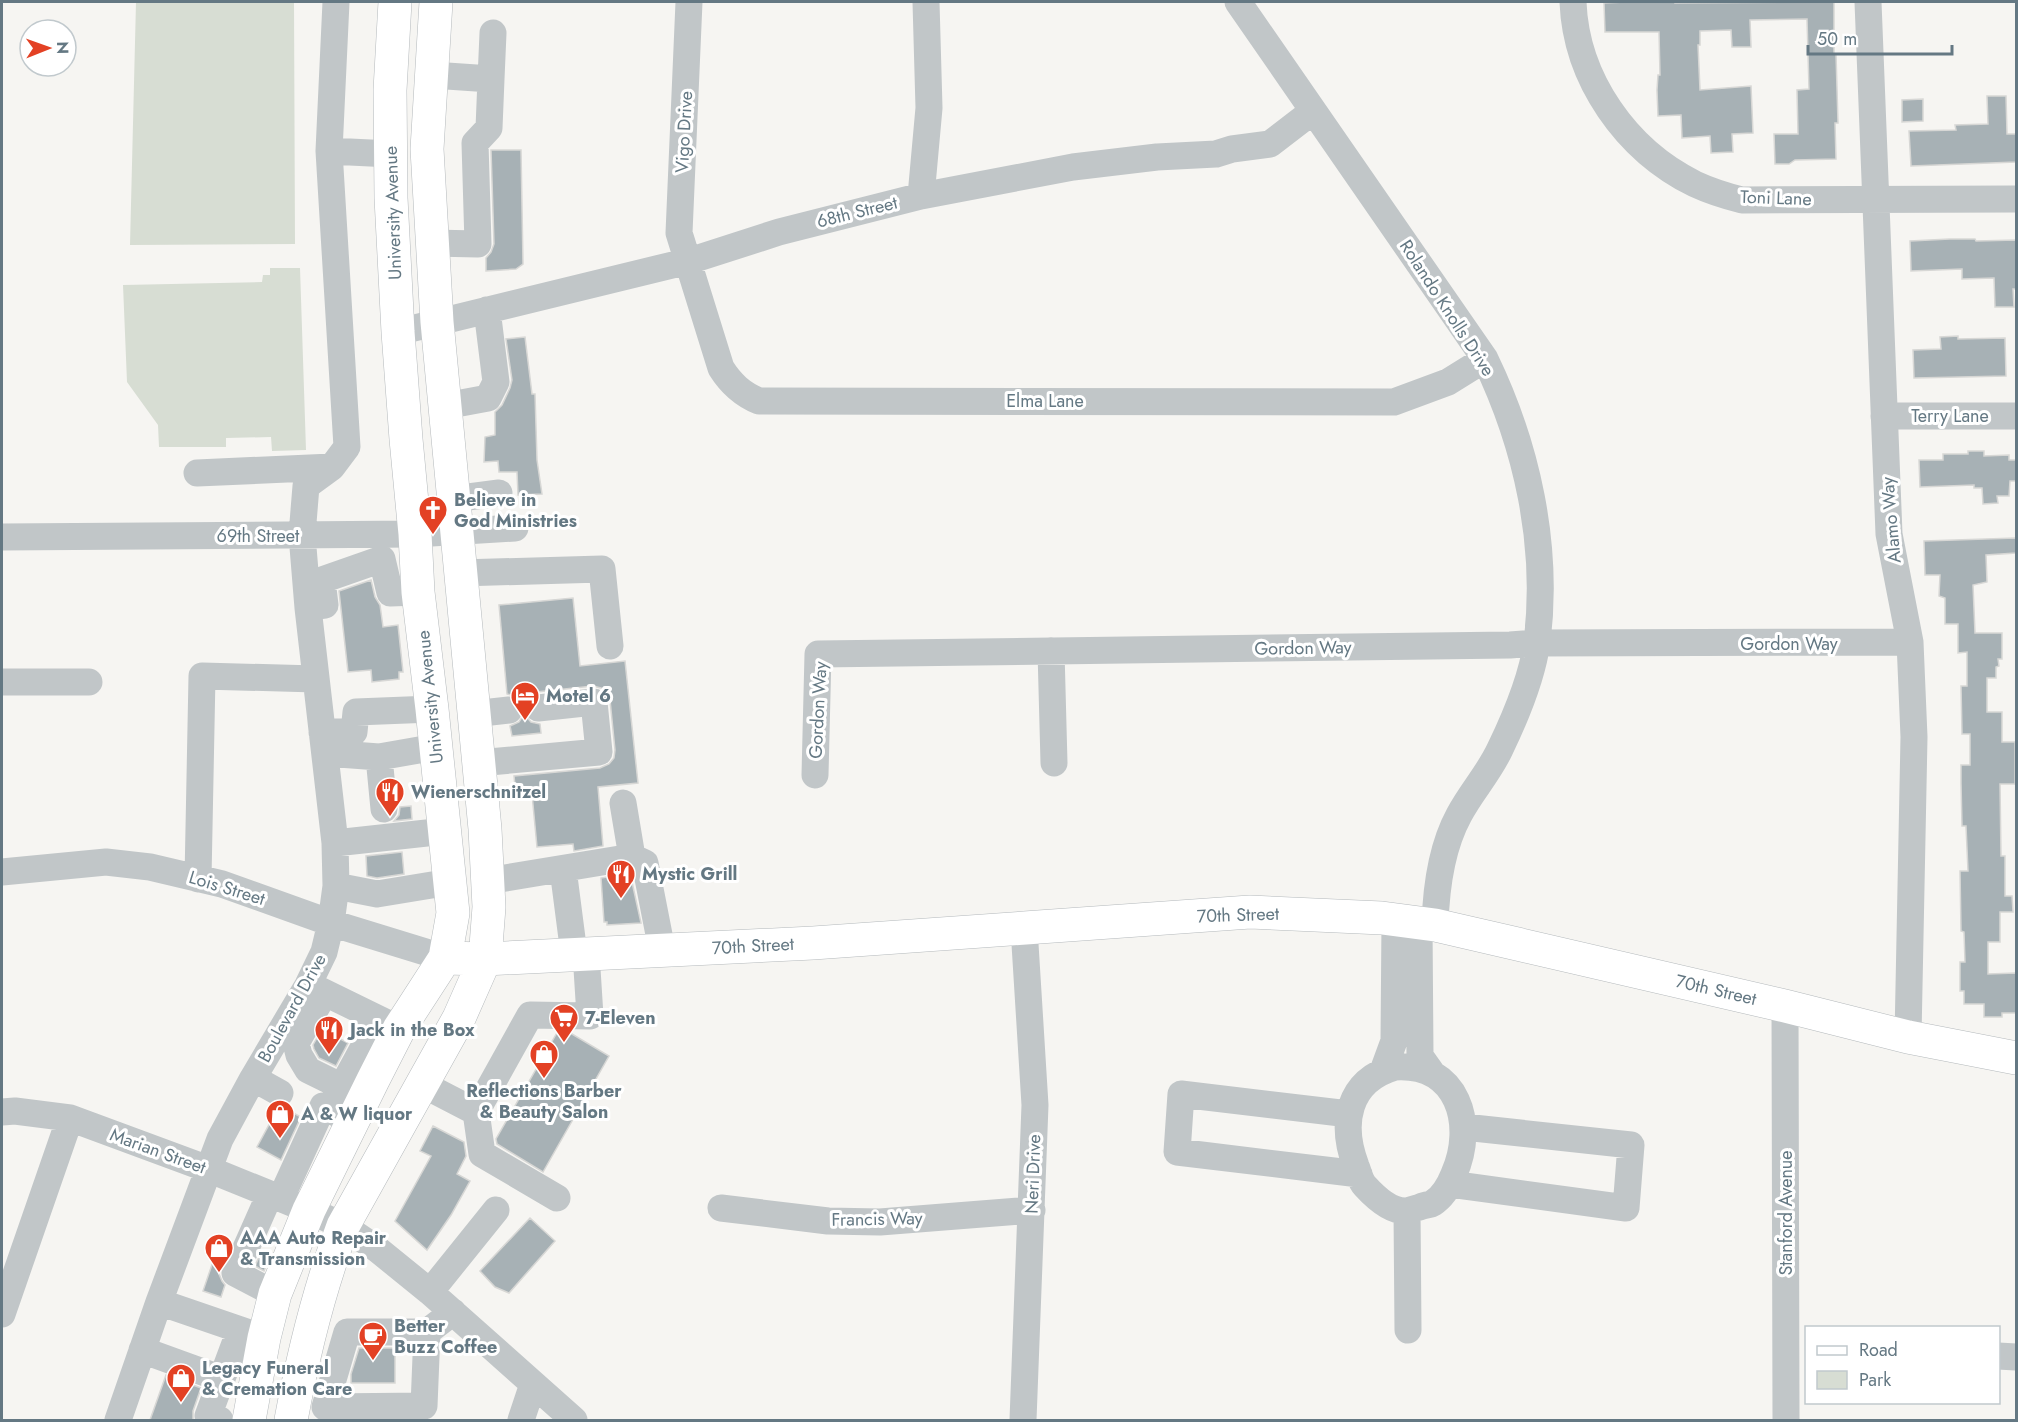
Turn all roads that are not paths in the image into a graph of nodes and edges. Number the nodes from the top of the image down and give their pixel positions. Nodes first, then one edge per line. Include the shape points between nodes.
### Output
1 (336, 2) edge
2 (395, 2) edge
3 (436, 2) edge
4 (689, 2) edge
5 (926, 2) edge
6 (1238, 2) edge
7 (1573, 2) edge
8 (1868, 2) edge
9 (493, 33) dead end
10 (432, 75) junction
11 (491, 79) junction
12 (1313, 111) junction
13 (329, 151) junction
14 (391, 154) junction
15 (921, 196) junction
16 (1875, 199) junction
17 (2016, 199) edge
18 (432, 243) junction
19 (689, 261) junction
20 (488, 310) junction
21 (437, 322) junction
22 (399, 332) junction
23 (1485, 359) junction
24 (445, 406) junction
25 (1884, 416) junction
26 (2016, 416) edge
27 (332, 467) junction
28 (197, 473) dead end
29 (499, 493) dead end
30 (453, 499) junction
31 (515, 528) dead end
32 (456, 531) junction
33 (416, 534) junction
34 (302, 535) junction
35 (2, 537) edge
36 (460, 573) junction
37 (418, 592) junction
38 (308, 608) junction
39 (1910, 642) junction
40 (1537, 643) junction
41 (610, 646) dead end
42 (1051, 651) junction
43 (316, 679) junction
44 (2, 682) edge
45 (88, 682) dead end
46 (538, 708) dead end
47 (432, 709) junction
48 (509, 710) dead end
49 (473, 714) junction
50 (324, 742) junction
51 (436, 747) junction
52 (379, 757) junction
53 (478, 763) junction
54 (1054, 763) dead end
55 (815, 775) dead end
56 (623, 803) dead end
57 (386, 825) junction
58 (445, 831) junction
59 (335, 843) junction
60 (632, 858) junction
61 (563, 869) junction
62 (2, 872) edge
63 (198, 879) junction
64 (488, 881) junction
65 (450, 882) junction
66 (336, 886) junction
67 (331, 922) junction
68 (1416, 923) junction
69 (1024, 928) junction
70 (662, 950) junction
71 (580, 954) junction
72 (445, 958) junction
73 (485, 959) junction
74 (316, 989) junction
75 (1785, 1006) junction
76 (389, 1024) junction
77 (1908, 1037) junction
78 (2016, 1058) edge
79 (1383, 1071) junction
80 (1432, 1074) junction
81 (253, 1078) junction
82 (422, 1084) junction
83 (280, 1093) dead end
84 (353, 1102) junction
85 (2, 1112) edge
86 (476, 1112) junction
87 (1349, 1114) junction
88 (70, 1118) junction
89 (1464, 1127) junction
90 (304, 1148) junction
91 (333, 1162) junction
92 (208, 1169) junction
93 (1359, 1174) junction
94 (1450, 1184) junction
95 (557, 1198) dead end
96 (287, 1201) junction
97 (722, 1208) dead end
98 (496, 1210) dead end
99 (1032, 1210) junction
100 (1407, 1211) junction
101 (343, 1226) junction
102 (430, 1292) junction
103 (275, 1294) junction
104 (159, 1302) junction
105 (453, 1312) junction
106 (2, 1314) edge
107 (1408, 1330) dead end
108 (427, 1332) junction
109 (252, 1334) junction
110 (142, 1350) junction
111 (1796, 1355) edge
112 (2000, 1356) edge
113 (2016, 1357) edge
114 (222, 1379) junction
115 (533, 1384) junction
116 (304, 1410) edge
117 (118, 1420) edge
118 (220, 1420) edge
119 (249, 1420) edge
120 (521, 1420) edge
121 (574, 1420) edge
122 (1023, 1420) edge
123 (1786, 1420) edge

1 - 13 street
2 - 14 main road, University Avenue
3 - 10 main road, University Avenue
4 - 19 street, Vigo Drive via 679,233
5 - 15 street via 929,108
6 - 12 street, Rolando Knolls Drive
7 - 16 street, Toni Lane via 1584,58 1604,102 1635,140 1673,172 1742,200
8 - 16 street, Alamo Way
9 - 11 street
10 - 11 street
10 - 18 main road, University Avenue via 427,149
11 - 18 street via 489,128 475,143 478,244
12 - 15 street, 68th Street via 1270,144 1216,154 1073,167
12 - 23 street, Rolando Knolls Drive
13 - 14 street
13 - 27 street via 347,447
14 - 22 main road, University Avenue
15 - 19 street, 68th Street via 779,232
16 - 17 street, Toni Lane
16 - 25 street, Alamo Way
18 - 21 main road, University Avenue
19 - 20 street, 68th Street
19 - 23 street, Elma Lane via 721,368 741,392 759,401 1394,402 1448,382
20 - 21 street, 68th Street
20 - 24 street via 496,382 488,398
21 - 22 street, 68th Street
21 - 24 main road, University Avenue
22 - 33 main road, University Avenue
23 - 40 street, Rolando Knolls Drive via 1514,429 1534,511 1539,573
24 - 30 main road, University Avenue
25 - 26 street, Terry Lane
25 - 39 street, Alamo Way via 1889,534
27 - 28 street
27 - 34 street, Boulevard Drive via 306,486
29 - 30 street
30 - 32 main road, University Avenue
31 - 32 street, 69th Street
32 - 33 street, 69th Street
32 - 36 main road, University Avenue
33 - 34 street, 69th Street
33 - 37 main road, University Avenue
34 - 35 street, 69th Street
34 - 38 street, Boulevard Drive
36 - 41 street via 602,569
36 - 49 main road, University Avenue
37 - 38 street via 390,593 382,559 322,580 325,605
37 - 47 main road, University Avenue
38 - 43 street, Boulevard Drive
39 - 40 street, Gordon Way
39 - 77 street, Alamo Way via 1914,737
40 - 42 street, Gordon Way
40 - 68 street, Rolando Knolls Drive via 1503,744 1458,815 1438,881
42 - 54 street
42 - 55 street, Gordon Way via 818,654
43 - 50 street, Boulevard Drive
43 - 63 street via 202,676
44 - 45 street
46 - 53 street via 594,702 599,752
47 - 50 street via 356,712 354,732
47 - 51 main road, University Avenue
48 - 49 street
49 - 53 main road, University Avenue
50 - 52 street
50 - 59 street, Boulevard Drive
51 - 52 street
51 - 58 main road, University Avenue
52 - 57 street
53 - 64 main road, University Avenue
56 - 60 street
57 - 58 street
57 - 59 street
58 - 65 main road, University Avenue
59 - 66 street, Boulevard Drive
60 - 61 street
60 - 70 street via 645,863
61 - 64 street
61 - 71 street
62 - 63 street, Lois Street via 106,862 150,867
63 - 67 street, Lois Street
64 - 73 main road, University Avenue
65 - 66 street via 377,894
65 - 72 main road, University Avenue via 453,913
66 - 67 street, Boulevard Drive
67 - 72 street, Lois Street
67 - 74 street, Boulevard Drive
68 - 69 main road, 70th Street via 1250,912
68 - 75 main road, 70th Street
68 - 79 street via 1394,1041
68 - 80 street via 1420,1056
69 - 70 main road, 70th Street
69 - 99 street, Neri Drive via 1035,1105
70 - 71 main road, 70th Street
71 - 73 main road, 70th Street
71 - 86 street via 590,1016 531,1015
72 - 73 main road, 70th Street
72 - 76 main road, University Avenue
73 - 82 main road, University Avenue via 459,1018
74 - 76 street
74 - 81 street, Boulevard Drive
74 - 84 street via 296,1043 299,1055 308,1070
75 - 77 main road, 70th Street
75 - 111 street, Stanford Avenue
76 - 84 main road, University Avenue
77 - 78 main road, 70th Street
79 - 80 street via 1407,1067
79 - 87 street via 1363,1085
80 - 89 street via 1451,1090
81 - 83 street
81 - 92 street, Boulevard Drive
82 - 86 street
82 - 101 main road, University Avenue
84 - 90 street via 323,1106
84 - 91 main road, University Avenue
85 - 88 street, Marian Street
86 - 95 street via 482,1154
87 - 93 street via 1348,1137
87 - 93 street via 1181,1094 1177,1152
88 - 92 street, Marian Street
88 - 106 street
89 - 94 street via 1462,1154
89 - 94 street via 1631,1146 1626,1208
90 - 91 street
90 - 96 street
91 - 96 main road, University Avenue
92 - 96 street, Marian Street
92 - 104 street, Boulevard Drive
93 - 100 street via 1361,1183 1374,1197
94 - 100 street via 1433,1203
96 - 101 street, Marian Street
96 - 103 main road, University Avenue
96 - 103 street via 235,1273
97 - 99 street, Francis Way via 828,1221 880,1222
98 - 102 street
99 - 122 street, Neri Drive
100 - 107 street
101 - 102 street, Marian Street
101 - 116 main road, University Avenue via 304,1359
102 - 105 street, Marian Street
103 - 109 main road, University Avenue
104 - 109 street
104 - 110 street, Boulevard Drive
105 - 108 street
105 - 115 street, Marian Street
108 - 116 street via 347,1332
108 - 116 street via 424,1406
109 - 114 street
109 - 119 main road, University Avenue
110 - 114 street
110 - 117 street, Boulevard Drive
111 - 123 street, Stanford Avenue
112 - 113 street
114 - 118 street via 208,1416
115 - 120 street
115 - 121 street, Marian Street

